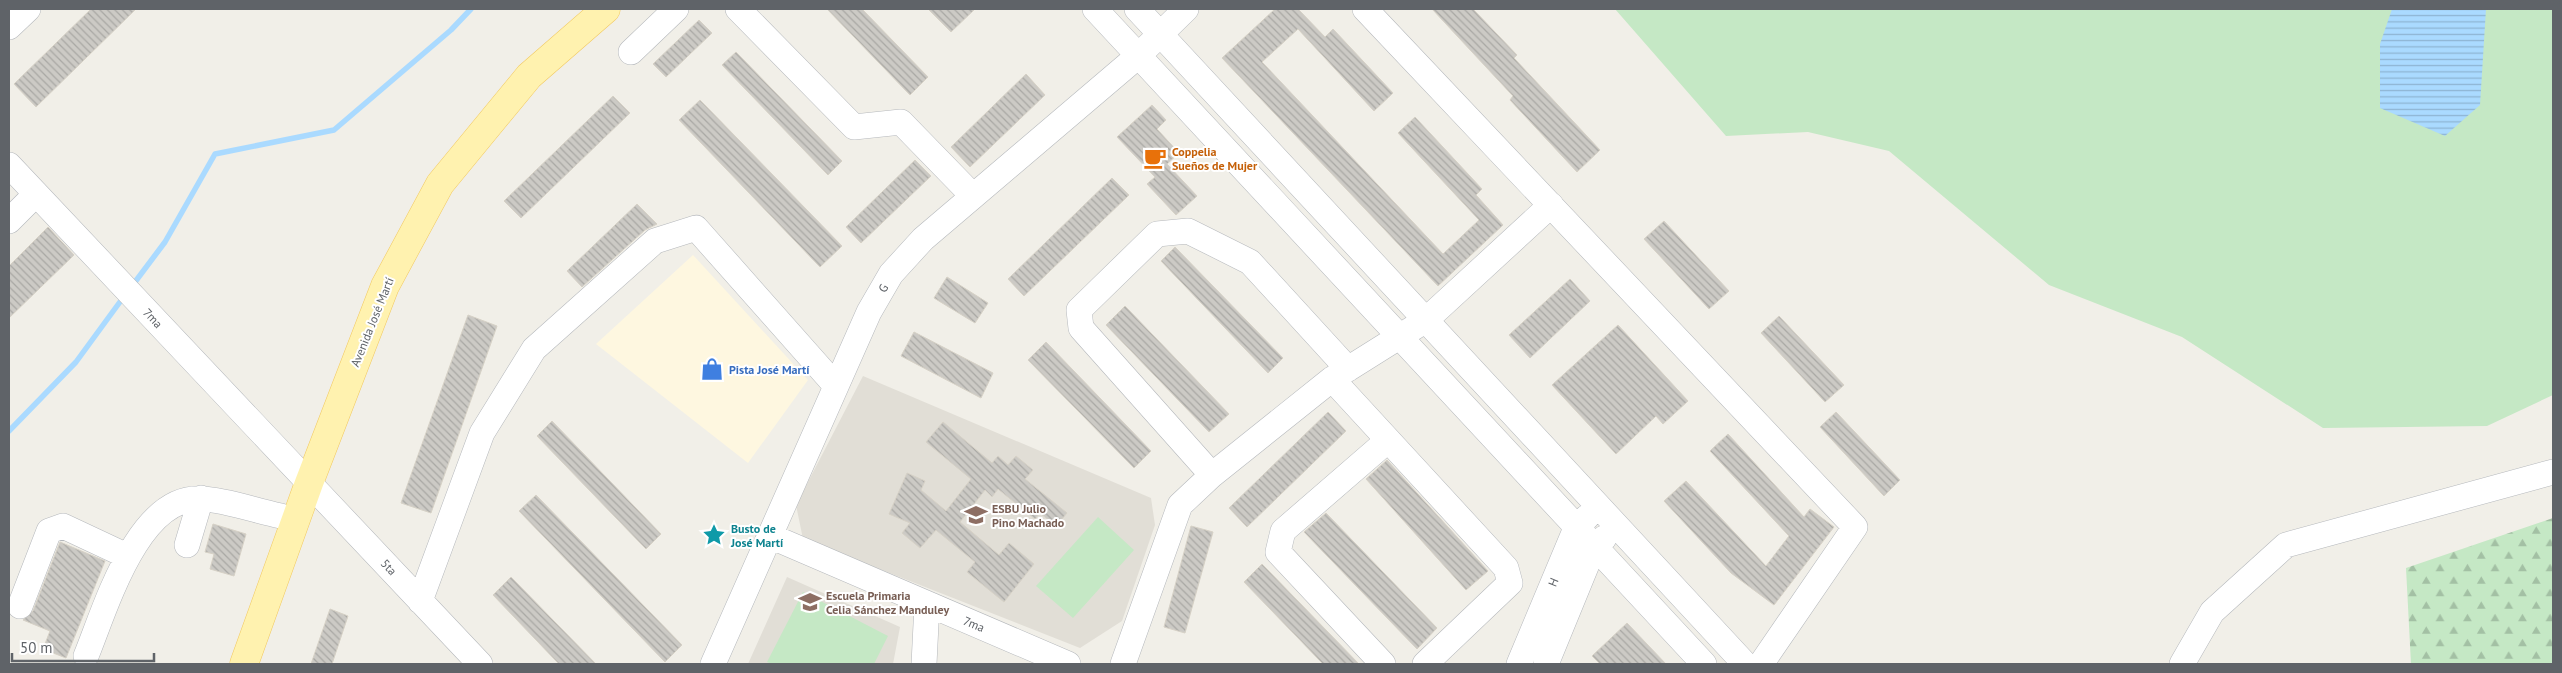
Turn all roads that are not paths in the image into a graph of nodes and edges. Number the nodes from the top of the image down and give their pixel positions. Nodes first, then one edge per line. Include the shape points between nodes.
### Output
1 (28, 9) edge
2 (578, 9) edge
3 (606, 9) edge
4 (676, 9) edge
5 (738, 9) edge
6 (1095, 9) edge
7 (1137, 9) edge
8 (1186, 9) edge
9 (1366, 9) edge
10 (9, 27) edge
11 (1160, 34) junction
12 (631, 52) dead end
13 (1138, 56) junction
14 (9, 165) edge
15 (36, 194) junction
16 (973, 196) junction
17 (1551, 205) junction
18 (9, 221) edge
19 (1426, 320) junction
20 (1399, 337) junction
21 (1340, 374) junction
22 (836, 386) junction
23 (1387, 441) junction
24 (2553, 472) edge
25 (1212, 475) junction
26 (303, 477) junction
27 (201, 498) junction
28 (1598, 507) junction
29 (280, 516) junction
30 (1616, 526) junction
31 (1576, 528) junction
32 (770, 536) junction
33 (187, 545) dead end
34 (1594, 548) junction
35 (127, 556) junction
36 (420, 600) junction
37 (927, 604) junction
38 (20, 606) dead end
39 (86, 656) dead end
40 (225, 664) edge
41 (244, 664) edge
42 (480, 664) edge
43 (713, 664) edge
44 (924, 664) edge
45 (1068, 664) edge
46 (1124, 664) edge
47 (1383, 664) edge
48 (1425, 664) edge
49 (1519, 664) edge
50 (1546, 664) edge
51 (1704, 664) edge
52 (1745, 664) edge
53 (1761, 664) edge
54 (2182, 664) edge

1 - 10 street
2 - 26 main road, Avenida José Martí via 516,65 428,175 373,280
3 - 26 main road, Avenida José Martí via 529,76 440,184 385,286
4 - 12 street
5 - 16 street via 854,127 901,122
6 - 13 street
7 - 11 street
8 - 11 street, G
9 - 17 street
11 - 13 street, G
11 - 19 street
13 - 16 street, G
13 - 20 street
14 - 15 street, 7ma
15 - 18 street
15 - 26 street, 7ma
16 - 22 street, G via 923,238 891,274 868,312
17 - 19 street
17 - 53 street via 1855,527
19 - 20 street
19 - 28 street
20 - 21 street
20 - 31 street
21 - 23 street
21 - 25 street
21 - 25 street via 1250,262 1188,231 1157,234 1079,310 1081,328
22 - 32 street, G
22 - 36 street via 696,228 655,241 534,349 482,433
23 - 47 street via 1283,531 1278,552
23 - 48 street via 1506,568 1510,583
24 - 54 street via 2286,545 2212,612
25 - 46 street via 1180,505
26 - 29 main road, Avenida José Martí
26 - 36 street, 5ta
26 - 41 main road, Avenida José Martí
27 - 29 street
27 - 33 street
27 - 35 street via 177,504 157,516
28 - 30 street
28 - 31 street, H
29 - 40 main road, Avenida José Martí
30 - 34 street, H
30 - 52 street
31 - 34 street
31 - 49 street, H
32 - 37 street, 7ma
32 - 43 street, G
34 - 50 street, H
34 - 51 street
35 - 38 street via 63,526 56,527 49,531
35 - 39 street
36 - 42 street, 5ta
37 - 44 street
37 - 45 street, 7ma

